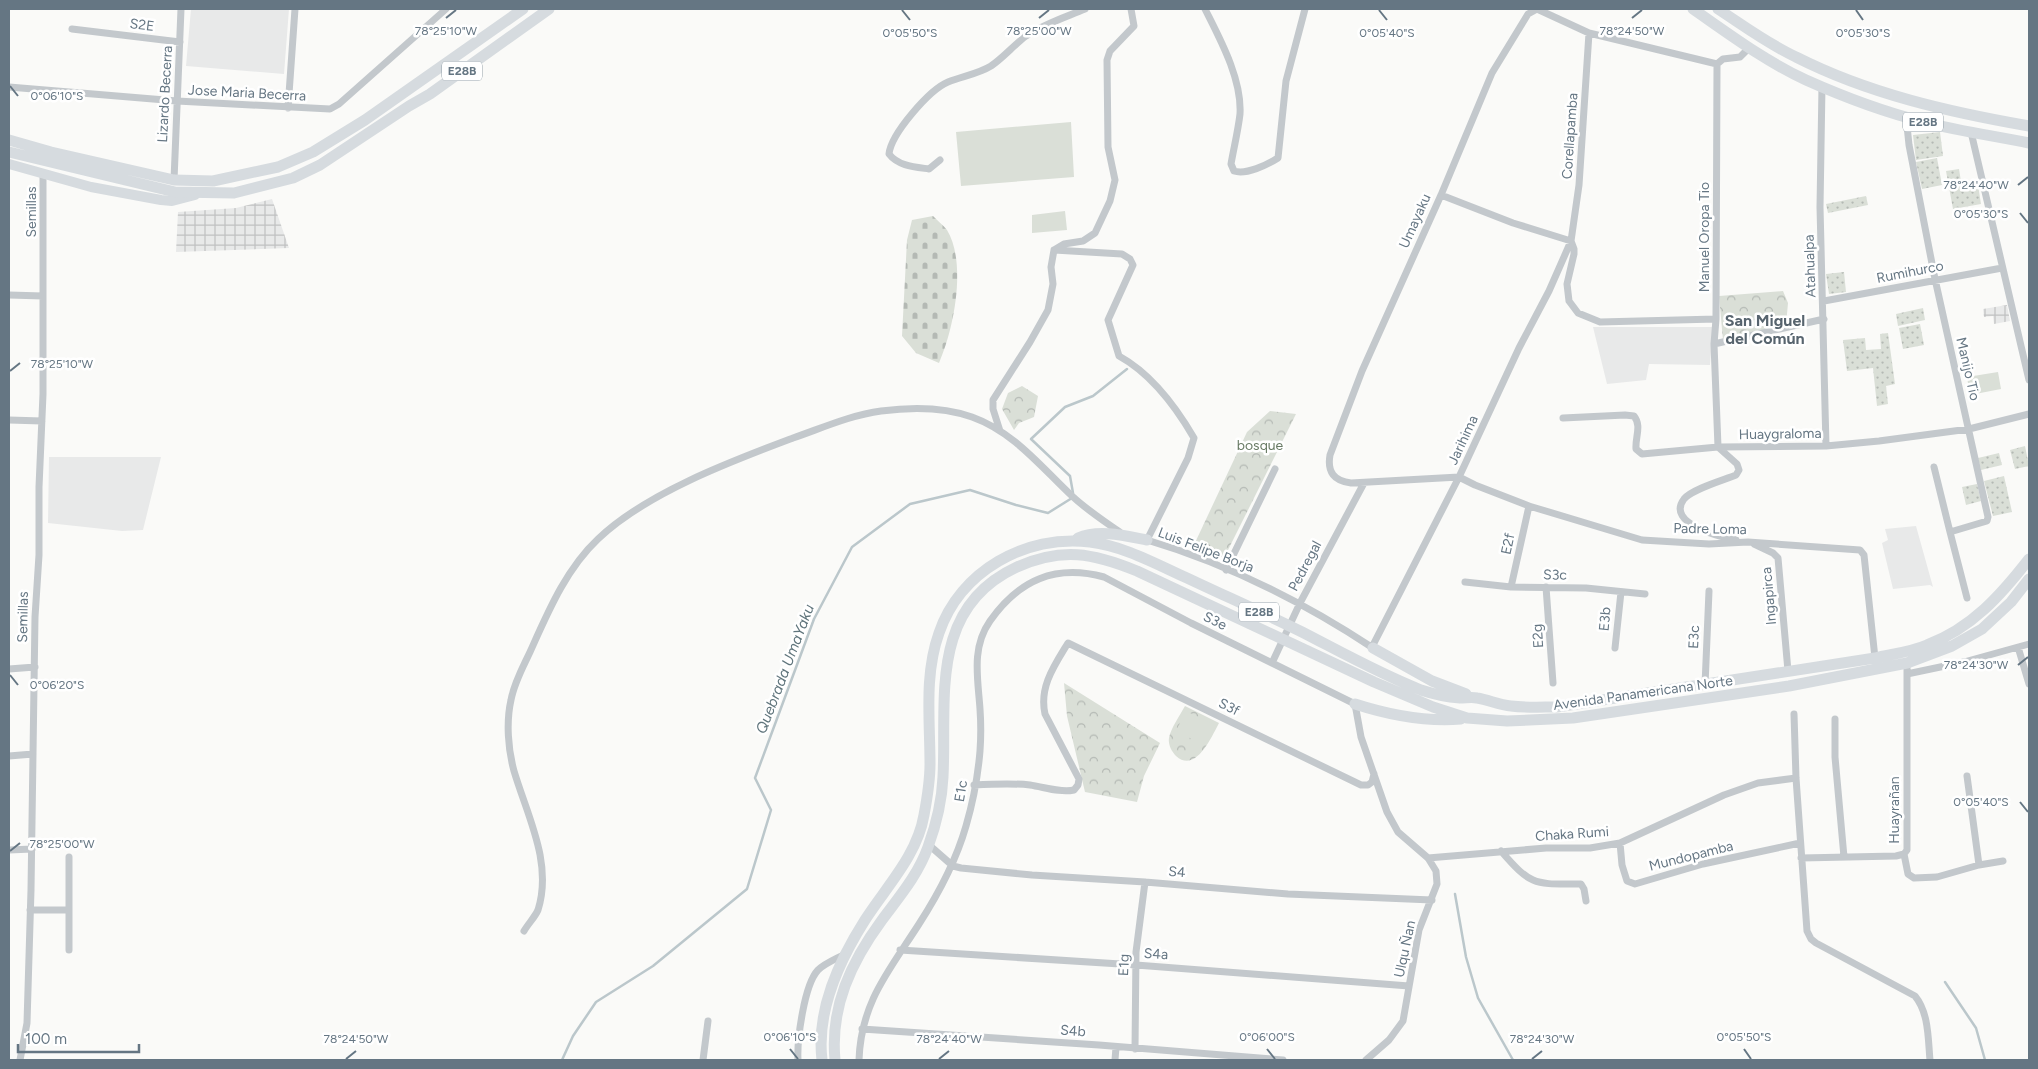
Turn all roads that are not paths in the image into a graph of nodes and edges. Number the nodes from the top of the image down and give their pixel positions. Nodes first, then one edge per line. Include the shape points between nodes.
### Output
1 (181, 9) edge
2 (295, 9) edge
3 (446, 9) edge
4 (523, 9) edge
5 (549, 9) edge
6 (1085, 9) edge
7 (1131, 9) edge
8 (1204, 9) edge
9 (1305, 9) edge
10 (1537, 9) edge
11 (1693, 9) edge
12 (1718, 9) edge
13 (72, 29) dead end
14 (1589, 33) junction
15 (180, 42) junction
16 (1749, 48) junction
17 (1717, 64) junction
18 (1822, 86) junction
19 (9, 87) edge
20 (177, 102) junction
21 (288, 108) junction
22 (1906, 116) junction
23 (2029, 126) edge
24 (1971, 132) junction
25 (9, 140) edge
26 (2029, 143) edge
27 (9, 152) edge
28 (940, 160) dead end
29 (9, 164) edge
30 (43, 173) junction
31 (174, 180) junction
32 (199, 194) junction
33 (1441, 195) junction
34 (1571, 241) junction
35 (1054, 250) junction
36 (2002, 268) junction
37 (1935, 279) junction
38 (9, 295) edge
39 (43, 296) junction
40 (1824, 301) junction
41 (1716, 319) junction
42 (1824, 319) junction
43 (1714, 344) junction
44 (2029, 380) edge
45 (2029, 414) edge
46 (1563, 418) dead end
47 (9, 420) edge
48 (42, 420) junction
49 (1969, 429) junction
50 (1000, 431) junction
51 (1826, 446) junction
52 (1718, 447) junction
53 (1934, 467) dead end
54 (1275, 469) dead end
55 (1459, 478) junction
56 (1364, 483) junction
57 (1529, 506) junction
58 (1950, 532) junction
59 (1126, 536) junction
60 (1147, 540) junction
61 (1068, 542) junction
62 (1748, 542) junction
63 (2029, 559) edge
64 (1226, 570) junction
65 (1092, 574) joint
66 (2029, 579) edge
67 (1465, 582) dead end
68 (1546, 587) junction
69 (1511, 588) junction
70 (1710, 590) dead end
71 (1620, 592) junction
72 (1645, 594) dead end
73 (1967, 598) dead end
74 (1299, 605) junction
75 (2029, 644) edge
76 (1373, 647) junction
77 (2018, 647) junction
78 (1615, 648) dead end
79 (1875, 658) junction
80 (1272, 663) junction
81 (35, 667) junction
82 (9, 669) edge
83 (1907, 669) junction
84 (1788, 671) junction
85 (1553, 683) dead end
86 (2029, 684) edge
87 (1705, 685) junction
88 (1474, 697) junction
89 (1355, 704) junction
90 (1794, 714) dead end
91 (1468, 718) junction
92 (1835, 719) dead end
93 (33, 754) junction
94 (9, 756) edge
95 (1374, 774) junction
96 (1967, 776) dead end
97 (1796, 778) junction
98 (974, 785) junction
99 (1620, 843) junction
100 (1800, 843) junction
101 (929, 845) junction
102 (32, 849) junction
103 (9, 850) edge
104 (1501, 851) junction
105 (1904, 854) junction
106 (69, 857) dead end
107 (1844, 857) junction
108 (1428, 858) junction
109 (1801, 858) junction
110 (2003, 861) dead end
111 (1979, 865) junction
112 (953, 866) junction
113 (1145, 882) junction
114 (1432, 900) junction
115 (1586, 900) dead end
116 (30, 910) junction
117 (68, 910) junction
118 (524, 931) dead end
119 (69, 950) dead end
120 (900, 950) junction
121 (846, 953) junction
122 (1136, 965) junction
123 (1410, 986) junction
124 (708, 1022) dead end
125 (862, 1029) junction
126 (1116, 1047) junction
127 (1135, 1049) junction
128 (20, 1060) edge
129 (703, 1060) edge
130 (798, 1060) edge
131 (822, 1060) edge
132 (835, 1060) edge
133 (859, 1060) edge
134 (1115, 1060) edge
135 (1283, 1060) edge
136 (1366, 1060) edge
137 (1930, 1060) edge

1 - 15 street, Lizardo Becerra
2 - 21 street
3 - 21 street, Jose Maria Becerra via 335,107 325,110
4 - 31 highway, E28B via 399,97 314,152 278,167 232,178
5 - 32 highway, E28B via 430,94 329,160 293,178 260,187 234,193
6 - 28 street via 1028,35 992,65 947,83 927,97 910,116 888,154 893,160 929,169
7 - 35 street via 1134,26 1110,51 1107,60 1108,147 1115,180 1110,201 1095,234
8 - 9 street via 1230,62 1237,88 1240,112 1232,164 1234,171 1239,173 1278,158 1286,81
10 - 14 street, Umayaku
10 - 33 street, Umayaku via 1528,14 1492,73
11 - 16 highway, E28B
12 - 23 highway, E28B via 1796,57 1867,88 1946,110
13 - 15 street, S2E
14 - 17 street, Umayaku
14 - 34 street, Corellapamba via 1579,185
15 - 20 street, Lizardo Becerra
16 - 17 street via 1740,57 1723,59
16 - 18 highway, E28B
17 - 41 street, Manuel Oropa Tio
18 - 22 highway, E28B
18 - 40 street, Atahualpa via 1820,207
19 - 20 street, Jose Maria Becerra
20 - 21 street, Jose Maria Becerra
20 - 31 street, Lizardo Becerra
22 - 24 highway, E28B
22 - 37 street, Manijo Tio
24 - 26 highway, E28B
24 - 36 street
25 - 31 highway, E28B
27 - 32 highway, E28B via 175,192
29 - 30 main road
30 - 32 main road via 161,200 172,201
30 - 39 street, Semillas
33 - 34 street
33 - 56 street, Umayaku via 1362,371 1330,455 1328,466 1333,477 1341,482
34 - 41 street via 1574,254 1567,284 1569,301 1578,313 1600,322
34 - 55 street, Jarihima
35 - 50 street via 1048,310 993,400
35 - 60 street, Luis Felipe Borja via 1122,254 1130,259 1132,265 1108,320 1119,356 1147,377 1176,410 1194,438 1188,458
36 - 37 street, Rumihurco
36 - 44 street
37 - 40 street, Rumihurco
37 - 49 street, Manijo Tio
38 - 39 street
39 - 48 street, Semillas
40 - 42 street, Atahualpa
41 - 43 street, Manuel Oropa Tio
42 - 43 street
42 - 51 street, Atahualpa
43 - 52 street, Manuel Oropa Tio
45 - 49 street, Huaygraloma
46 - 52 street, Huaygraloma via 1634,416 1639,426 1636,449 1642,454
47 - 48 street
48 - 81 street, Semillas
49 - 51 street, Huaygraloma
49 - 58 street, Manijo Tio via 1988,519
50 - 59 street via 1024,448 1073,497
50 - 118 street via 972,417 927,408 880,411 835,423 732,461 659,496 615,524 597,540 553,601 511,698 508,723 513,768 537,842 543,877 538,911
51 - 52 street, Huaygraloma
52 - 62 street, Ingapirca via 1737,464 1739,470 1736,475 1693,493 1683,500 1681,509 1685,520 1693,526
53 - 58 street
54 - 64 street
55 - 56 street
55 - 57 street, Padre Loma
55 - 76 street, Jarihima
56 - 74 street, Pedregal
57 - 62 street, Padre Loma via 1642,540 1709,544
57 - 69 street, E2f
58 - 73 street
59 - 60 highway
59 - 61 highway via 1095,534
60 - 64 street, Luis Felipe Borja
61 - 88 highway, Avenida Panamericana Norte / E28B via 1106,546 1148,561 1422,690 1454,697
61 - 121 highway, Avenida Panamericana Norte / E28B via 1031,546 994,564 963,590 945,618 935,646 930,675 930,765 923,820 905,861 864,920
62 - 79 street, Padre Loma via 1860,550 1864,555
62 - 84 street, Ingapirca via 1778,558
63 - 79 highway, Avenida Panamericana Norte / E28B via 2003,593 1963,626 1928,645
64 - 74 street, Luis Felipe Borja
65 - 80 street, S3e via 1104,577
65 - 98 street, E1c via 1067,572 1047,575 1030,583 1007,600 989,623 976,655 980,751
66 - 83 highway, Avenida Panamericana Norte / E28B via 2011,602 1982,629
67 - 69 street, S3c
68 - 69 street, S3c
68 - 71 street, S3c
68 - 85 street, E2g
70 - 87 street, E3c
71 - 72 street, S3c
71 - 78 street, E3b
74 - 76 street, Luis Felipe Borja
74 - 80 street, Pedregal
75 - 77 street
76 - 88 highway via 1432,681
77 - 83 street via 1964,662
77 - 86 street
79 - 84 highway, Avenida Panamericana Norte / E28B
80 - 89 street, S3e
81 - 82 street
81 - 93 street, Semillas
83 - 91 highway, Avenida Panamericana Norte / E28B via 1573,718
83 - 105 street, Huayrañan via 1907,850
84 - 87 highway, Avenida Panamericana Norte / E28B
87 - 88 highway, Avenida Panamericana Norte / E28B via 1557,707 1509,706
89 - 91 highway via 1385,714 1414,718
89 - 95 street, Ulqu Ñan via 1360,737
90 - 97 street
91 - 101 highway, Avenida Panamericana Norte / E28B via 1374,682 1116,562 1084,554 1037,560 1012,569 982,591 954,635 944,682 943,779
92 - 107 street
93 - 94 street
93 - 102 street, Semillas
95 - 98 street, S3f via 1372,782 1361,785 1068,643 1052,669 1043,702 1045,714 1078,779 1078,785 1067,792 1028,785
95 - 108 street, Ulqu Ñan via 1387,812 1398,832
96 - 111 street
97 - 99 street, Chaka Rumi via 1758,782
97 - 100 street
98 - 112 street, E1c via 970,815
99 - 100 street, Mundopamba via 1627,881 1635,884 1703,864
99 - 104 street, Chaka Rumi via 1590,848
100 - 109 street
101 - 112 street
101 - 132 highway, Avenida Panamericana Norte / E28B via 912,880 853,964 839,1003
102 - 103 street
102 - 116 street, Semillas
104 - 108 street, Chaka Rumi
104 - 115 street via 1530,880 1542,884 1581,884
105 - 107 street, Huayrañan
105 - 111 street via 1908,874 1914,878 1937,877
106 - 117 street
107 - 109 street, Huayrañan
108 - 114 street, Ulqu Ñan via 1436,871 1437,884
109 - 137 street via 1810,939 1915,996 1925,1016
110 - 111 street
112 - 113 street, S4
112 - 120 street, E1c
113 - 114 street, S4 via 1288,894
113 - 122 street, E1g
114 - 123 street, Ulqu Ñan via 1419,930
116 - 117 street
116 - 128 street, Semillas via 27,1023
117 - 119 street
120 - 122 street, S4a
120 - 125 street, E1c via 874,996
121 - 130 street via 818,971 813,979 801,1020
121 - 131 highway, Avenida Panamericana Norte / E28B via 828,998 822,1025
122 - 123 street, S4a
122 - 127 street, E1g
123 - 136 street, Ulqu Ñan via 1403,1021 1389,1040
124 - 129 street
125 - 126 street, S4b
125 - 133 street, E1c
126 - 127 street, S4b
126 - 134 street
127 - 135 street, S4b

